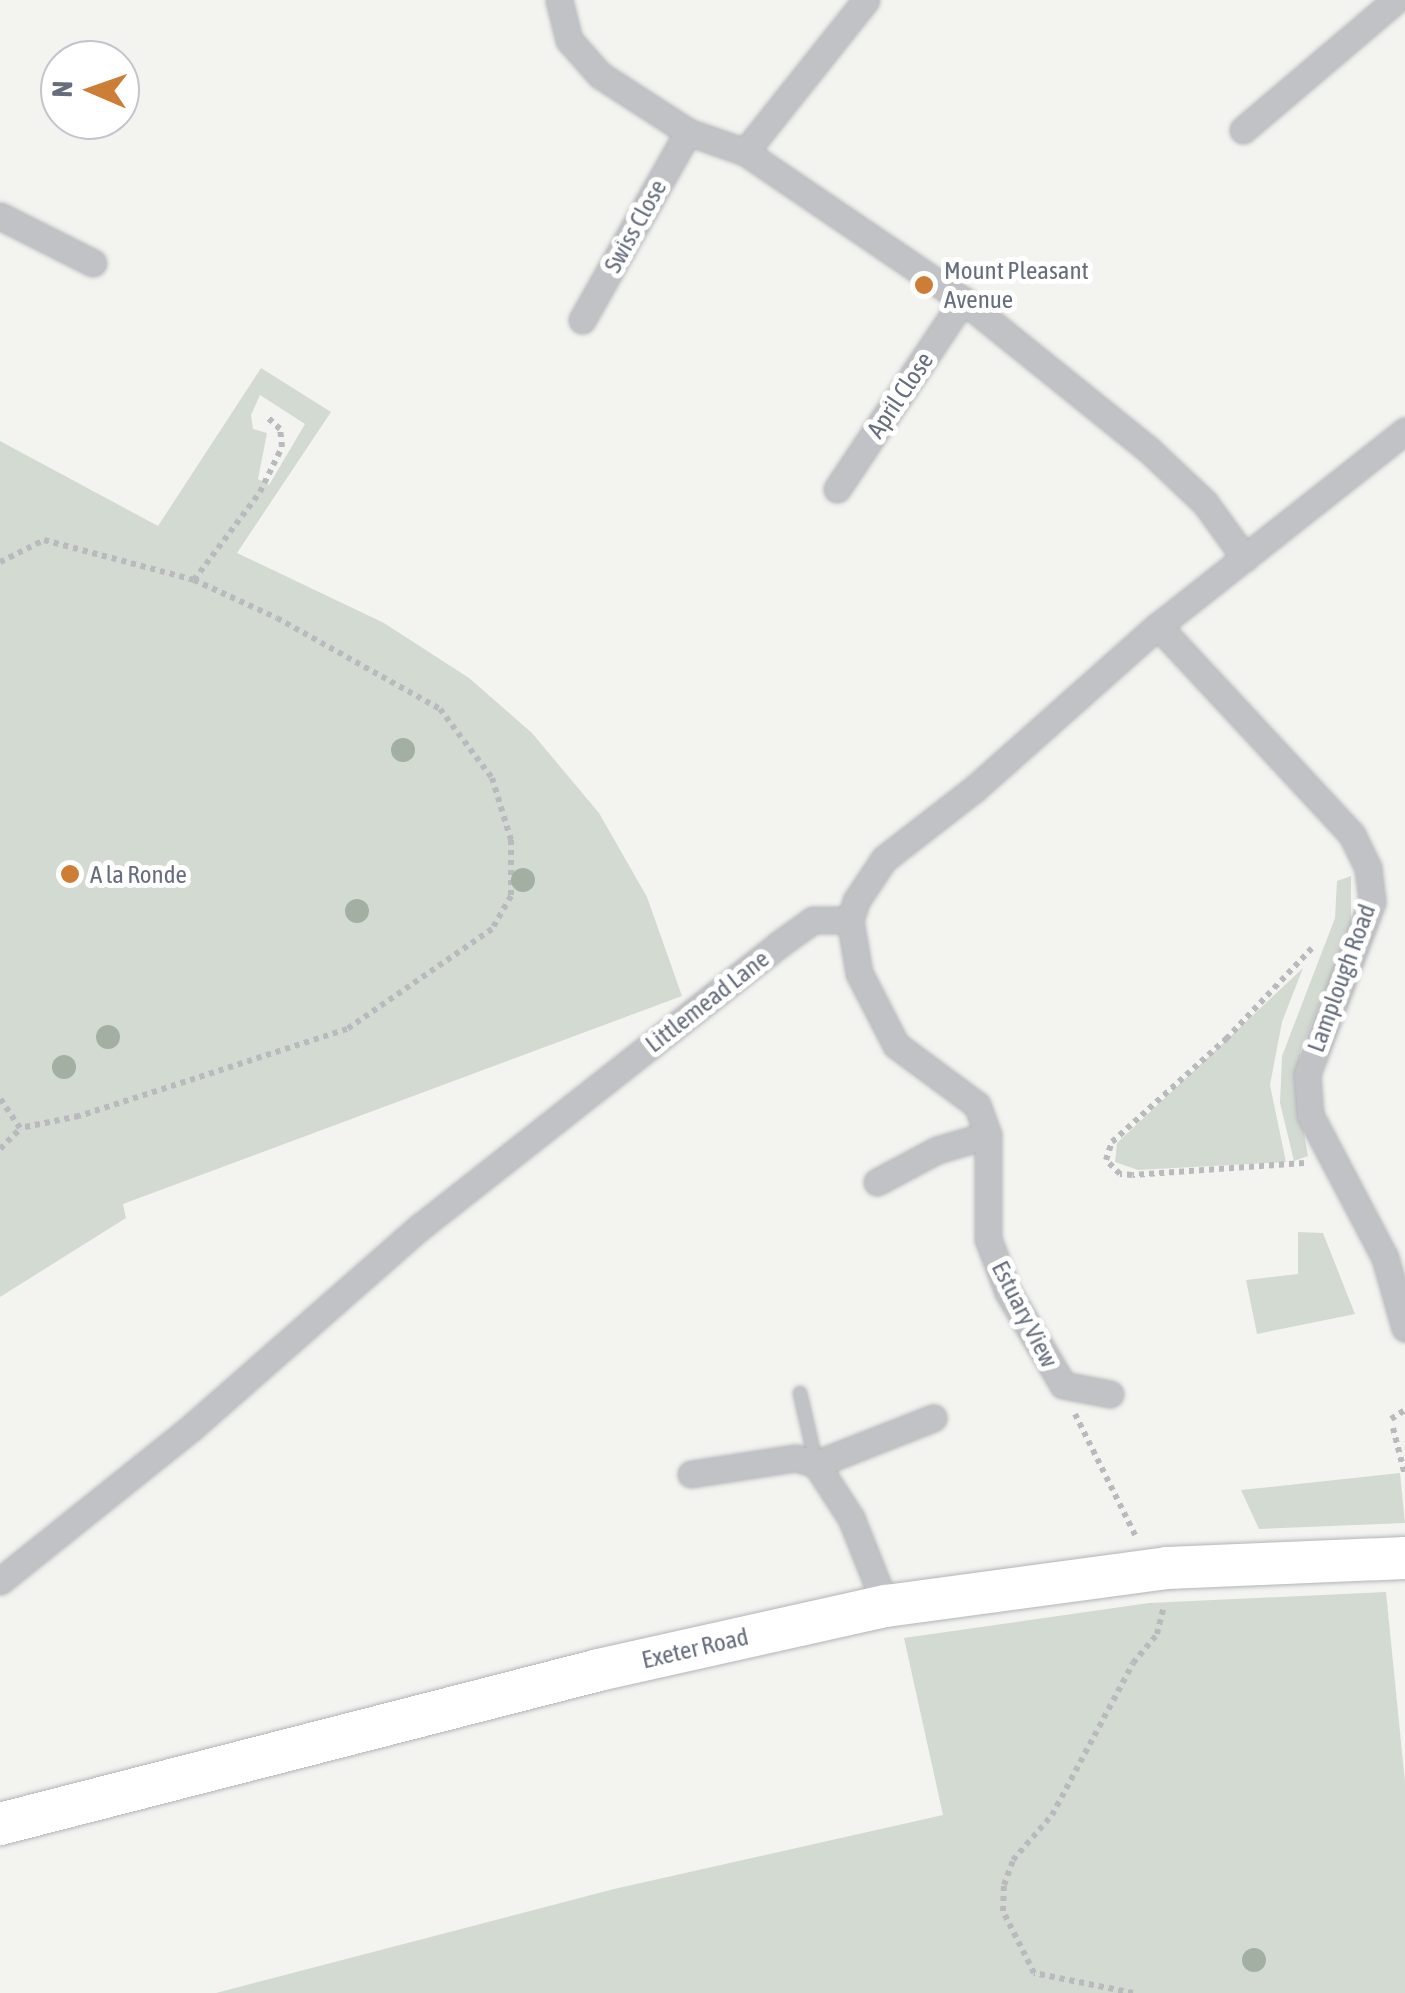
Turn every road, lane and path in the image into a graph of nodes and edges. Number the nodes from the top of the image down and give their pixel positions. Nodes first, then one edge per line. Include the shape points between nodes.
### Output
1 (559, 0) edge
2 (866, 0) edge
3 (1396, 0) edge
4 (1244, 130) dead end
5 (688, 132) junction
6 (745, 152) junction
7 (0, 216) edge
8 (93, 263) dead end
9 (963, 300) junction
10 (582, 320) dead end
11 (266, 416) dead end
12 (1405, 431) edge
13 (837, 489) dead end
14 (1245, 558) junction
15 (0, 562) edge
16 (194, 580) junction
17 (1158, 626) junction
18 (850, 920) junction
19 (1315, 945) dead end
20 (0, 1098) edge
21 (20, 1128) junction
22 (988, 1134) junction
23 (0, 1149) edge
24 (1292, 1168) dead end
25 (878, 1182) dead end
26 (1403, 1313) edge
27 (1063, 1385) junction
28 (800, 1393) dead end
29 (1110, 1394) dead end
30 (1405, 1410) edge
31 (933, 1418) dead end
32 (1391, 1419) dead end
33 (1393, 1428) dead end
34 (816, 1464) junction
35 (691, 1474) dead end
36 (1405, 1475) edge
37 (1405, 1558) edge
38 (0, 1581) edge
39 (1167, 1582) junction
40 (886, 1606) junction
41 (0, 1824) edge
42 (1133, 1993) edge

1 - 5 street via 570,40 600,75
2 - 6 street
3 - 4 street
5 - 6 street
5 - 10 street, Swiss Close
6 - 9 street
7 - 8 street
9 - 13 street, April Close
9 - 14 street via 1149,450 1204,503
11 - 16 path via 280,429 282,447 260,492
12 - 14 street
14 - 17 street
15 - 16 path via 44,540
16 - 21 path via 440,709 492,778 511,840 511,896 492,928 348,1029 79,1116
17 - 18 street via 973,790 884,859 862,882
17 - 26 street, Lamplough Road via 1352,835 1368,868 1372,902 1307,1074 1310,1115 1385,1258
18 - 22 street via 859,972 896,1045 977,1105
18 - 38 street, Littlemead Lane via 814,920 778,945 420,1228 191,1428
19 - 24 path via 1106,1153 1109,1166 1132,1176
20 - 21 path
21 - 23 path
22 - 25 street via 936,1150
22 - 27 street, Estuary View via 988,1240 1008,1292
27 - 29 street, Estuary View
27 - 39 path via 1137,1543 1164,1541
28 - 34 lane
30 - 32 path
31 - 34 street
33 - 36 path
34 - 35 street via 796,1458
34 - 40 street via 850,1518
37 - 39 highway, Exeter Road
39 - 40 highway, Exeter Road
39 - 42 path via 1156,1634 1133,1662 1052,1815 1013,1860 1004,1885 1004,1911 1034,1974
40 - 41 highway, Exeter Road via 598,1670

